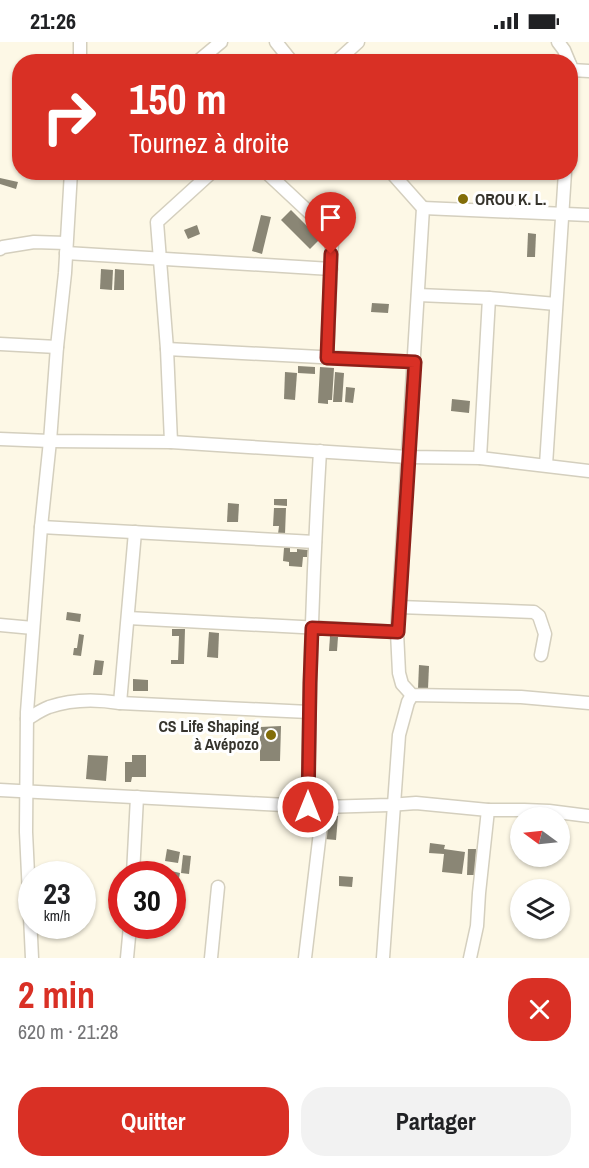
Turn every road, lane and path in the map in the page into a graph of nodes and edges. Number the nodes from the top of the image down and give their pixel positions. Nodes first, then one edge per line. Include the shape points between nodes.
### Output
1 (221, 42) edge
2 (276, 42) edge
3 (358, 42) edge
4 (207, 54) edge
5 (286, 54) edge
6 (345, 54) edge
7 (70, 180) edge
8 (203, 180) edge
9 (275, 180) edge
10 (399, 180) edge
11 (564, 180) edge
12 (423, 208) junction
13 (562, 213) junction
14 (589, 214) edge
15 (66, 248) junction
16 (0, 249) edge
17 (159, 259) junction
18 (331, 269) junction
19 (418, 295) junction
20 (489, 298) junction
21 (556, 303) junction
22 (0, 344) edge
23 (57, 347) junction
24 (167, 349) junction
25 (327, 358) junction
26 (415, 362) junction
27 (0, 439) edge
28 (50, 441) junction
29 (171, 442) junction
30 (320, 451) junction
31 (408, 457) junction
32 (480, 458) junction
33 (546, 465) junction
34 (589, 471) edge
35 (41, 527) junction
36 (135, 532) junction
37 (315, 542) junction
38 (399, 607) junction
39 (128, 618) junction
40 (0, 625) edge
41 (33, 628) junction
42 (312, 628) junction
43 (398, 632) junction
44 (541, 655) dead end
45 (412, 695) junction
46 (120, 703) junction
47 (589, 703) edge
48 (309, 712) junction
49 (27, 719) junction
50 (0, 790) edge
51 (26, 791) junction
52 (137, 798) junction
53 (393, 805) junction
54 (308, 807) junction
55 (323, 807) junction
56 (488, 810) junction
57 (589, 816) edge
58 (134, 861) edge
59 (218, 887) dead end
60 (129, 939) edge
61 (32, 958) edge
62 (127, 958) edge
63 (211, 958) edge
64 (306, 958) edge
65 (383, 958) edge
66 (470, 958) edge

1 - 4 street
2 - 5 street
3 - 6 street
7 - 15 street
8 - 17 street via 157,222
9 - 18 street via 327,229 332,240
10 - 12 street
11 - 13 street
12 - 13 street
12 - 19 street
13 - 14 street
13 - 21 street
15 - 16 street via 34,242
15 - 17 street
15 - 23 street
17 - 18 street
17 - 24 street
18 - 25 street
19 - 20 street
19 - 26 street
20 - 21 street
20 - 32 street
21 - 33 street
22 - 23 street
23 - 28 street
24 - 25 street
24 - 29 street
25 - 26 street
26 - 31 street
27 - 28 street
28 - 29 street
28 - 35 street
29 - 30 street
30 - 31 street
30 - 37 street
31 - 32 street
31 - 38 street
32 - 33 street
33 - 34 street
35 - 36 street
35 - 41 street
36 - 37 street
36 - 39 street
37 - 42 street
38 - 43 street
38 - 44 street via 534,612 545,634
39 - 42 street
39 - 46 street
40 - 41 street
41 - 49 street
42 - 43 street
42 - 48 street
43 - 45 street via 399,673 402,684
45 - 47 street
45 - 53 street via 399,735
46 - 48 street
46 - 49 street via 71,702 47,708
48 - 54 street
49 - 51 street
50 - 51 street
51 - 52 street
51 - 61 street
52 - 54 street
52 - 58 street
53 - 55 street
53 - 56 street via 416,803
53 - 65 street
54 - 55 street
55 - 64 street
56 - 57 street
56 - 66 street via 477,926
59 - 63 street
60 - 62 street

